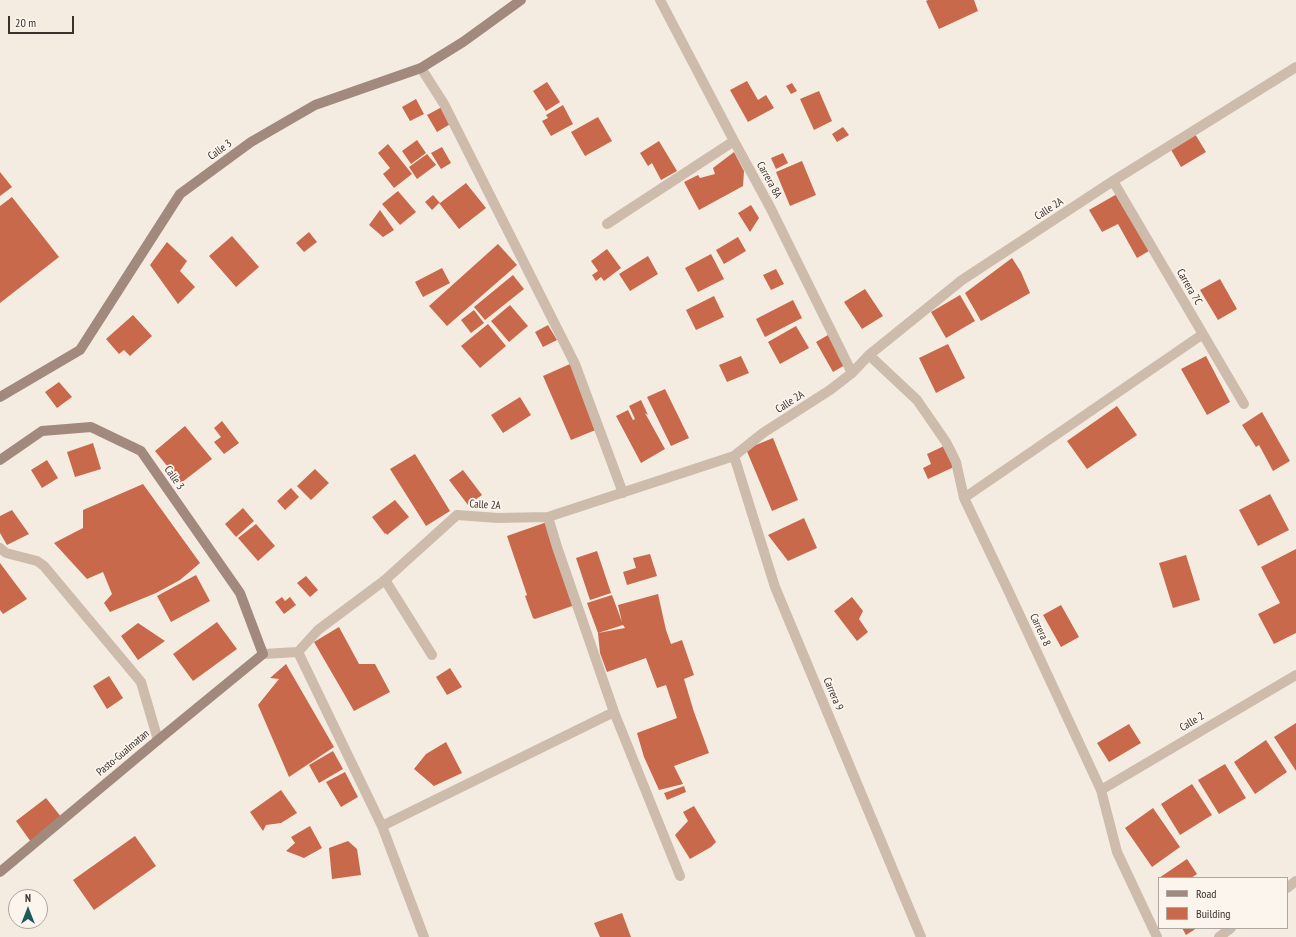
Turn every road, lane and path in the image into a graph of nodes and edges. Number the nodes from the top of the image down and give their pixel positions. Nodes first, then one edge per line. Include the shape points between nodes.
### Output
1 (521, 0) edge
2 (660, 0) edge
3 (1296, 67) edge
4 (421, 68) junction
5 (734, 141) junction
6 (1113, 181) junction
7 (607, 224) dead end
8 (1203, 334) junction
9 (869, 355) junction
10 (852, 373) junction
11 (0, 397) edge
12 (1244, 404) dead end
13 (734, 456) junction
14 (0, 460) edge
15 (623, 493) junction
16 (964, 498) junction
17 (548, 517) junction
18 (0, 548) edge
19 (385, 580) junction
20 (298, 652) junction
21 (263, 654) junction
22 (432, 655) dead end
23 (1296, 675) edge
24 (614, 712) junction
25 (158, 740) junction
26 (1101, 790) junction
27 (382, 826) junction
28 (0, 872) edge
29 (680, 876) dead end
30 (1296, 881) edge
31 (1288, 887) edge
32 (1230, 929) edge
33 (424, 937) edge
34 (921, 937) edge
35 (1156, 937) edge
36 (1219, 937) edge

1 - 4 street, Calle 3 via 463,42
2 - 5 street, Carrera 8A
3 - 6 street, Calle 2A
4 - 11 street, Calle 3 via 315,105 251,142 180,194 80,350
4 - 15 street via 444,104 575,364
5 - 7 street
5 - 10 street, Carrera 8A via 770,207
6 - 8 street, Carrera 7C
6 - 9 street, Calle 2A via 962,280
8 - 12 street, Carrera 7C
8 - 16 street
9 - 10 street, Calle 2A
9 - 16 street, Carrera 8 via 917,400 946,442 956,462
10 - 13 street, Calle 2A via 763,433
13 - 15 street, Calle 2A
13 - 34 street, Carrera 9 via 775,587
14 - 21 street, Calle 3 via 42,431 91,427 141,451 240,593
15 - 17 street, Calle 2A
16 - 26 street, Carrera 8
17 - 19 street, Calle 2A via 498,518 457,515
17 - 24 street
18 - 25 street via 6,553 38,561 44,566 141,682
19 - 20 street, Calle 2A via 318,630
19 - 22 street
20 - 21 street
20 - 27 street
21 - 25 street, Pasto-Gualmatan
23 - 26 street, Calle 2
24 - 27 street
24 - 29 street
25 - 28 street, Pasto-Gualmatan
26 - 35 street, Carrera 8 via 1117,852
27 - 33 street
30 - 31 street
32 - 36 street

